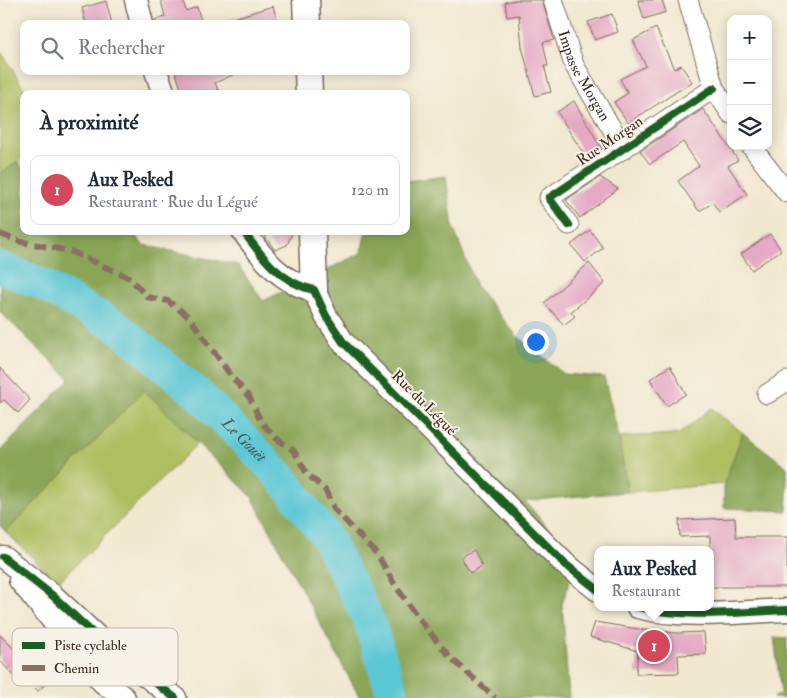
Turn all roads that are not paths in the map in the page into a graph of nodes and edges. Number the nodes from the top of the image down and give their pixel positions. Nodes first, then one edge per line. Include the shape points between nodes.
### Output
1 (136, 0) edge
2 (306, 0) edge
3 (553, 0) edge
4 (688, 0) edge
5 (141, 20) edge
6 (307, 20) edge
7 (157, 75) edge
8 (308, 75) edge
9 (714, 88) junction
10 (163, 90) edge
11 (309, 90) edge
12 (727, 108) edge
13 (624, 149) junction
14 (754, 150) edge
15 (787, 193) edge
16 (569, 225) dead end
17 (246, 235) edge
18 (312, 235) edge
19 (314, 290) junction
20 (787, 381) edge
21 (767, 394) dead end
22 (2, 556) edge
23 (594, 587) edge
24 (787, 610) edge
25 (651, 611) edge
26 (58, 628) edge
27 (87, 628) edge
28 (108, 686) edge
29 (160, 686) edge
30 (124, 698) edge
31 (175, 698) edge

1 - 5 street
2 - 6 main road
3 - 13 street, Impasse Morgan via 574,65
4 - 9 street
7 - 10 street
8 - 11 main road
9 - 12 street
9 - 13 street, Rue Morgan
13 - 16 street, Rue Morgan via 549,198
14 - 15 street
17 - 19 street via 268,264 300,287
18 - 19 main road
19 - 23 street, Rue du Légué via 343,342 565,564
20 - 21 street
22 - 26 street
22 - 27 street
24 - 25 street
28 - 30 street
29 - 31 street

